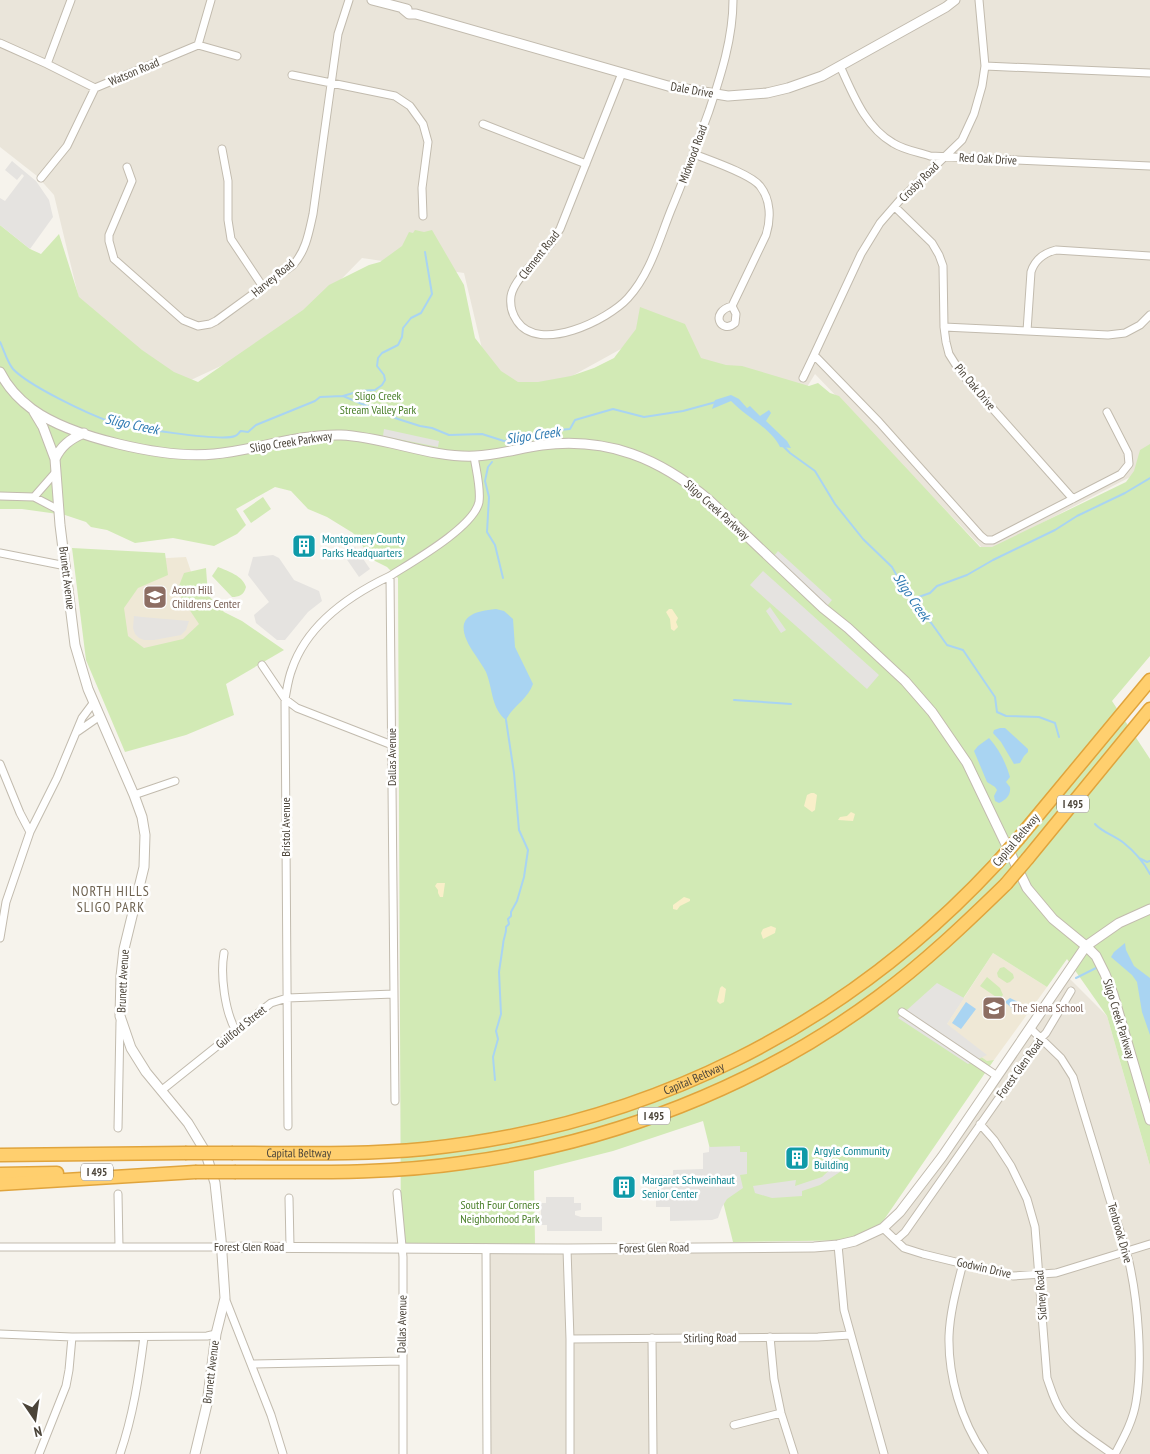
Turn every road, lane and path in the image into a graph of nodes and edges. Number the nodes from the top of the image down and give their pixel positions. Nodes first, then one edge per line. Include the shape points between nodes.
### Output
1 (71, 0) edge
2 (211, 0) edge
3 (349, 0) edge
4 (372, 0) edge
5 (733, 0) edge
6 (955, 0) edge
7 (979, 0) edge
8 (944, 3) edge
9 (0, 43) edge
10 (198, 45) junction
11 (237, 56) dead end
12 (47, 64) junction
13 (840, 66) junction
14 (985, 66) junction
15 (622, 73) junction
16 (1150, 73) edge
17 (292, 75) dead end
18 (330, 83) junction
19 (95, 88) junction
20 (715, 94) junction
21 (483, 124) dead end
22 (222, 149) dead end
23 (694, 154) junction
24 (945, 157) junction
25 (586, 164) junction
26 (1150, 166) edge
27 (127, 167) dead end
28 (41, 178) dead end
29 (895, 206) junction
30 (423, 216) dead end
31 (1150, 256) edge
32 (263, 287) junction
33 (627, 299) joint
34 (732, 306) dead end
35 (1150, 315) edge
36 (944, 327) junction
37 (1027, 331) junction
38 (814, 355) junction
39 (0, 372) edge
40 (803, 378) dead end
41 (33, 410) junction
42 (1107, 412) dead end
43 (84, 433) junction
44 (474, 456) junction
45 (55, 459) junction
46 (55, 472) junction
47 (0, 496) edge
48 (34, 497) junction
49 (1073, 499) junction
50 (59, 510) junction
51 (0, 554) edge
52 (66, 566) junction
53 (390, 576) junction
54 (262, 665) dead end
55 (1150, 680) edge
56 (285, 699) junction
57 (94, 702) junction
58 (1150, 709) edge
59 (100, 716) junction
60 (75, 734) junction
61 (392, 744) junction
62 (0, 764) edge
63 (175, 781) dead end
64 (134, 794) junction
65 (30, 832) junction
66 (1150, 909) edge
67 (0, 938) edge
68 (1086, 946) junction
69 (224, 953) dead end
70 (1071, 991) dead end
71 (394, 994) junction
72 (287, 998) junction
73 (902, 1012) dead end
74 (120, 1016) junction
75 (1030, 1028) junction
76 (236, 1031) junction
77 (1040, 1038) junction
78 (997, 1076) junction
79 (162, 1090) junction
80 (395, 1101) dead end
81 (1150, 1120) edge
82 (980, 1124) junction
83 (288, 1126) dead end
84 (118, 1128) dead end
85 (0, 1149) edge
86 (61, 1154) junction
87 (0, 1155) edge
88 (195, 1172) junction
89 (0, 1174) edge
90 (0, 1184) edge
91 (118, 1194) dead end
92 (397, 1194) dead end
93 (289, 1198) dead end
94 (884, 1228) junction
95 (896, 1240) junction
96 (1150, 1244) edge
97 (838, 1245) junction
98 (290, 1246) junction
99 (0, 1247) edge
100 (119, 1247) junction
101 (222, 1247) junction
102 (401, 1247) junction
103 (486, 1248) junction
104 (567, 1249) junction
105 (1126, 1251) junction
106 (963, 1263) junction
107 (1039, 1274) junction
108 (225, 1298) junction
109 (0, 1334) edge
110 (216, 1334) junction
111 (850, 1335) junction
112 (72, 1337) junction
113 (144, 1337) junction
114 (770, 1337) junction
115 (652, 1338) junction
116 (570, 1339) junction
117 (402, 1361) junction
118 (251, 1364) junction
119 (781, 1413) junction
120 (734, 1425) dead end
121 (282, 1453) edge
122 (38, 1454) edge
123 (120, 1454) edge
124 (196, 1454) edge
125 (402, 1454) edge
126 (488, 1454) edge
127 (570, 1454) edge
128 (653, 1454) edge
129 (794, 1454) edge
130 (884, 1454) edge
131 (984, 1454) edge
132 (1113, 1454) edge

1 - 12 street
2 - 10 street
3 - 18 street, Harvey Road via 338,34
4 - 15 street, Dale Drive via 404,9 409,14
5 - 20 street, Midwood Road via 731,34
6 - 8 street, Dale Drive
7 - 14 street, Crosby Road
8 - 13 street, Dale Drive
9 - 12 street
10 - 11 street
10 - 19 street, Watson Road
12 - 19 street
13 - 20 street, Dale Drive via 822,76 767,93
13 - 24 street, Red Oak Drive via 862,112 880,133 903,148
14 - 16 street
14 - 24 street, Crosby Road via 974,114 962,140
15 - 20 street, Dale Drive via 668,86
15 - 25 street, Clement Road
17 - 18 street
18 - 30 street via 395,96 410,106 423,124 428,142 422,188
18 - 32 street, Harvey Road via 308,239 296,261
19 - 28 street, Watson Road via 67,146
20 - 23 street, Midwood Road
21 - 25 street
22 - 32 street via 228,182 231,239
23 - 33 street, Midwood Road via 650,262
23 - 34 street via 760,185 770,209 766,235
24 - 26 street, Red Oak Drive
24 - 29 street, Crosby Road
25 - 33 street, Clement Road via 553,241 515,285 511,308 520,326 546,335 582,327 606,316
27 - 32 street, Harvey Road via 132,181 109,241 114,259 128,273 183,320 198,326 216,322
29 - 36 street, Pin Oak Drive via 932,243 944,266
29 - 38 street, Crosby Road via 861,254
31 - 37 street via 1056,250 1044,253 1031,272
35 - 37 street via 1140,325 1108,335
36 - 37 street
36 - 49 street, Pin Oak Drive via 949,354 961,373
38 - 40 street, Crosby Road
38 - 49 street via 986,540 993,540
39 - 41 street, Sligo Creek Parkway
41 - 43 street, Sligo Creek Parkway
41 - 45 street, Brunett Avenue via 43,426
42 - 49 street via 1128,453 1129,464 1121,474
43 - 44 street, Sligo Creek Parkway via 142,448 189,455 221,454 338,435
43 - 45 street via 66,443
44 - 53 street via 478,503 472,516 436,546
44 - 68 street, Sligo Creek Parkway via 571,442 597,444 631,452 689,483 848,628 932,712 967,763 1027,888 1053,919
45 - 46 street, Brunett Avenue
46 - 48 street
46 - 50 street, Brunett Avenue
47 - 48 street
48 - 50 street
50 - 52 street, Brunett Avenue
51 - 52 street
52 - 57 street, Brunett Avenue via 75,645
53 - 56 street, Bristol Avenue via 370,586 319,624 297,656
53 - 61 street, Dallas Avenue
54 - 56 street
55 - 86 highway, Capital Beltway / I 495, bridge via 969,894 906,951 834,1004 754,1051 695,1080 585,1119 458,1145 373,1152
56 - 61 street via 311,714
56 - 72 street, Bristol Avenue
57 - 59 street, Brunett Avenue
57 - 60 street
58 - 88 highway, Capital Beltway / I 495, bridge via 1006,884 916,967 844,1020 771,1064 703,1097 582,1139 460,1164 373,1171
59 - 60 street
59 - 64 street, Brunett Avenue
60 - 65 street
61 - 71 street, Dallas Avenue
62 - 65 street
63 - 64 street
64 - 74 street, Brunett Avenue via 142,817 145,854 124,949
65 - 67 street via 6,902
66 - 68 street, Forest Glen Road via 1119,923
68 - 75 street, Forest Glen Road
68 - 81 street, Sligo Creek Parkway via 1096,956 1110,988
69 - 76 street via 222,962 227,1004
70 - 77 street, Forest Glen Road
71 - 72 street, Guilford Street
71 - 80 street, Dallas Avenue
72 - 76 street, Guilford Street via 271,1002
72 - 83 street, Bristol Avenue
73 - 78 street
74 - 79 street, Brunett Avenue via 131,1048
74 - 84 street
75 - 77 street, Tenbrook Drive
75 - 78 street, Forest Glen Road
76 - 79 street, Guilford Street
77 - 82 street, Forest Glen Road
77 - 105 street, Tenbrook Drive via 1061,1058 1073,1078
78 - 94 street, Forest Glen Road via 911,1200
79 - 101 street, Brunett Avenue via 205,1151 215,1183
82 - 95 street, Forest Glen Road via 905,1232
82 - 107 street, Sidney Road via 1011,1166 1027,1199
85 - 86 highway
86 - 87 highway, Capital Beltway / I 495
88 - 89 highway, Capital Beltway / I 495
88 - 90 highway
91 - 100 street
92 - 102 street, Dallas Avenue
93 - 98 street
94 - 95 street, Godwin Drive
94 - 97 street, Forest Glen Road
95 - 106 street, Godwin Drive via 904,1248
96 - 105 street, Godwin Drive
97 - 104 street, Forest Glen Road
97 - 111 street via 844,1310
98 - 101 street, Forest Glen Road
98 - 102 street, Forest Glen Road
99 - 100 street, Forest Glen Road
100 - 101 street, Forest Glen Road
101 - 108 street, Brunett Avenue
102 - 103 street, Forest Glen Road
102 - 117 street, Dallas Avenue
103 - 104 street, Forest Glen Road
103 - 126 street
104 - 116 street
105 - 107 street, Godwin Drive via 1056,1273
105 - 132 street, Tenbrook Drive via 1135,1299 1139,1379 1132,1418
106 - 107 street, Godwin Drive via 1014,1276
106 - 131 street via 949,1335 950,1354 961,1408
107 - 132 street, Sidney Road via 1047,1378 1054,1399 1072,1424
108 - 110 street, Brunett Avenue
108 - 118 street
109 - 112 street
110 - 113 street
110 - 124 street, Brunett Avenue via 207,1404
111 - 114 street, Stirling Road
111 - 130 street
112 - 113 street
112 - 122 street via 66,1386
113 - 123 street via 135,1398
114 - 115 street, Stirling Road
114 - 119 street
115 - 116 street, Stirling Road
115 - 128 street
116 - 127 street
117 - 118 street
117 - 125 street, Dallas Avenue
118 - 121 street
119 - 120 street
119 - 129 street

